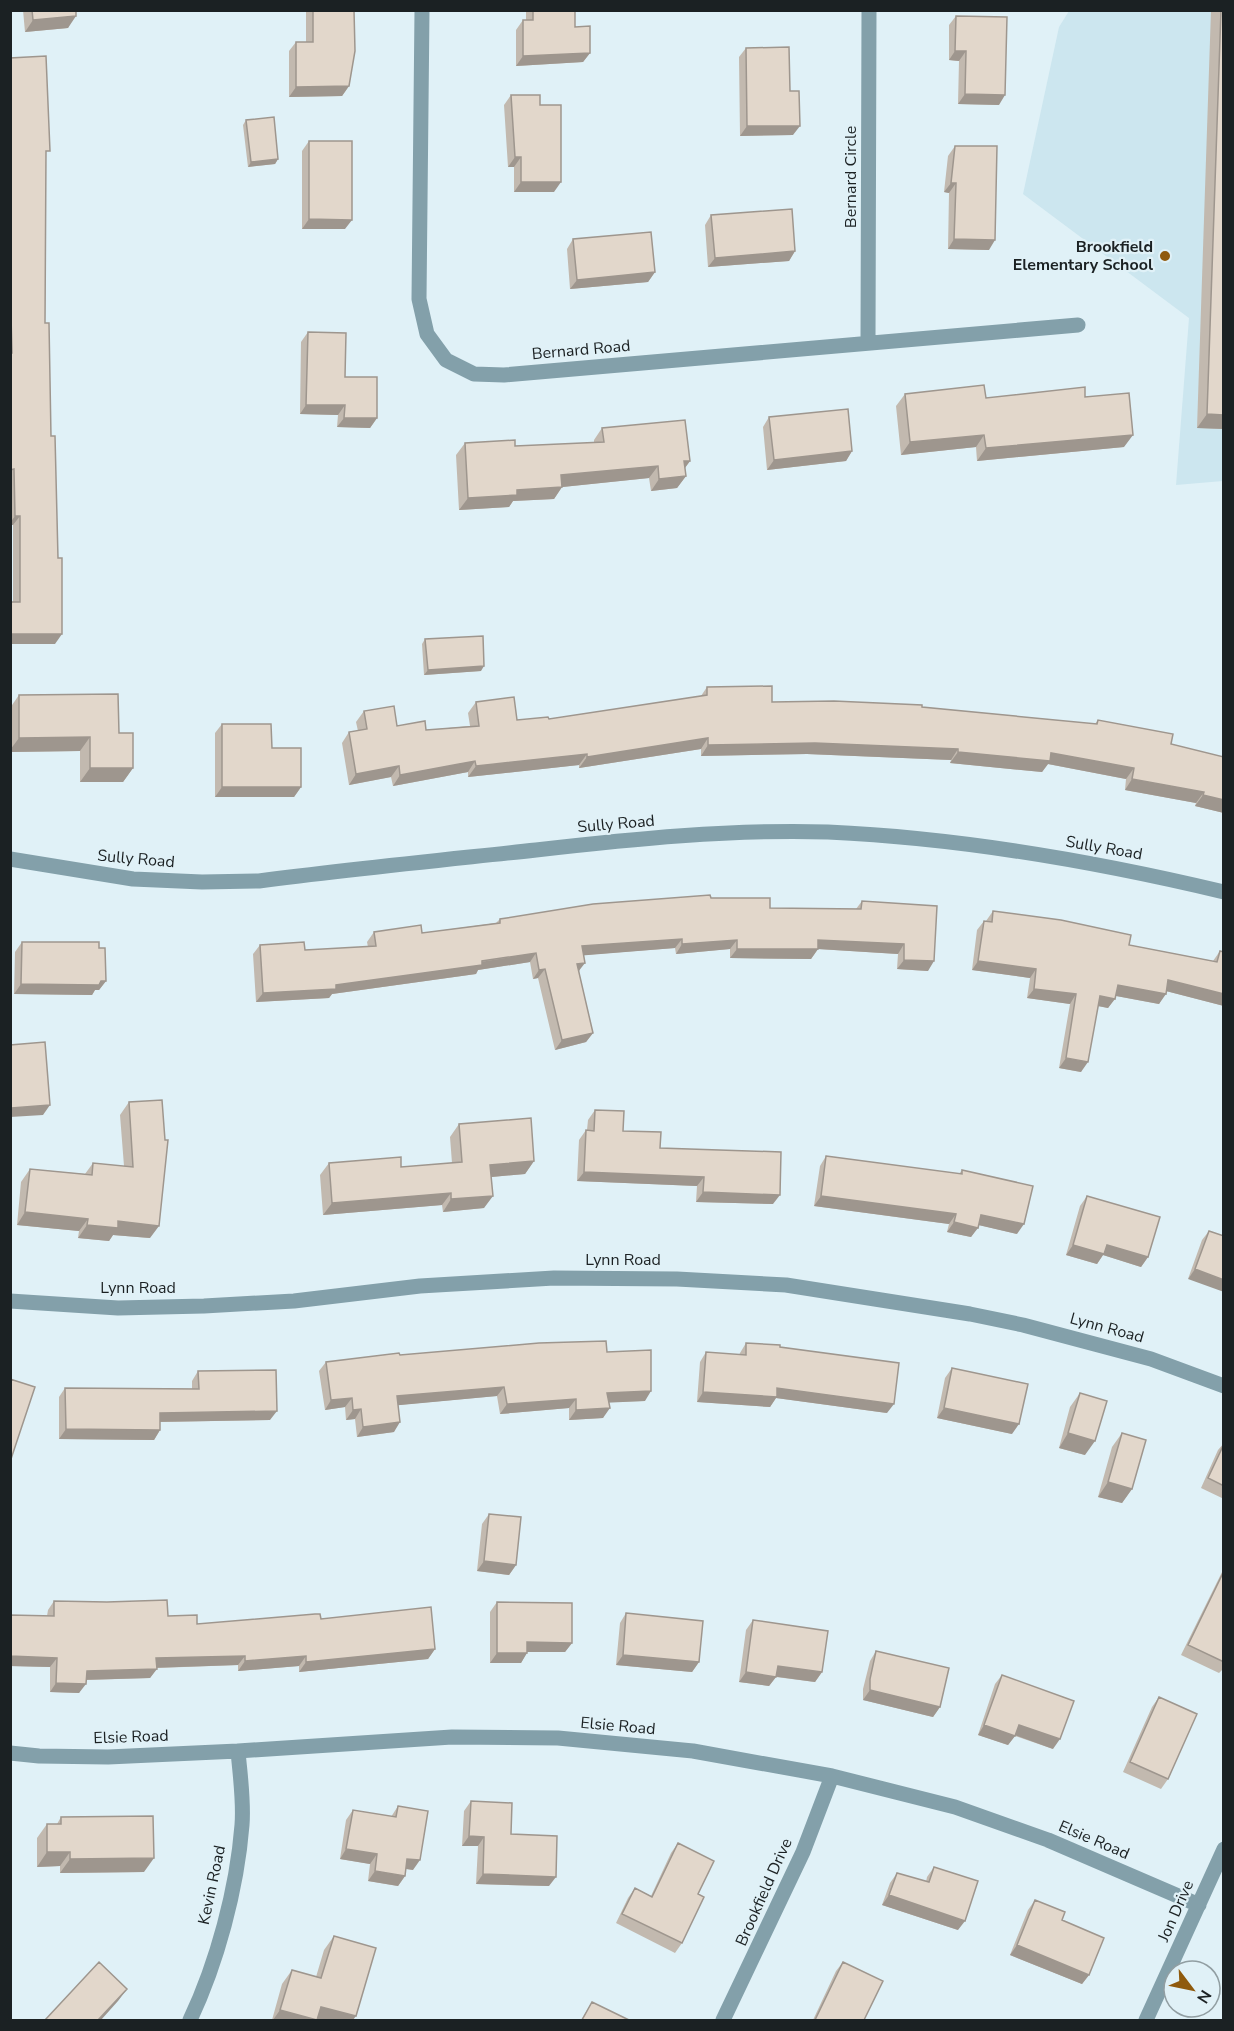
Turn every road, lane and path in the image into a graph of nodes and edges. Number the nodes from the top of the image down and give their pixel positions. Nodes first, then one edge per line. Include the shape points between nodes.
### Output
1 (422, 10) edge
2 (868, 10) edge
3 (1078, 325) dead end
4 (868, 343) junction
5 (10, 860) edge
6 (1224, 892) edge
7 (10, 1301) edge
8 (1224, 1386) edge
9 (238, 1751) junction
10 (10, 1753) edge
11 (832, 1776) junction
12 (1224, 1849) edge
13 (1199, 1905) junction
14 (190, 2020) edge
15 (723, 2020) edge
16 (1146, 2020) edge

1 - 4 street, Bernard Road via 419,299 427,334 446,360 474,374 504,375
2 - 4 street, Bernard Circle
3 - 4 street, Bernard Road
5 - 6 street, Sully Road via 133,879 259,881 636,839 827,832 1002,849
7 - 8 street, Lynn Road via 118,1308 204,1306 554,1278 786,1285 1023,1325 1151,1359
9 - 10 street, Elsie Road via 108,1757
9 - 11 street, Elsie Road via 452,1737 558,1738 693,1751
9 - 14 street, Kevin Road via 242,1823 233,1885 218,1946
11 - 13 street, Elsie Road via 955,1807 1048,1840
11 - 15 street, Brookfield Drive via 803,1852
12 - 13 street, Jon Drive
13 - 16 street, Jon Drive

